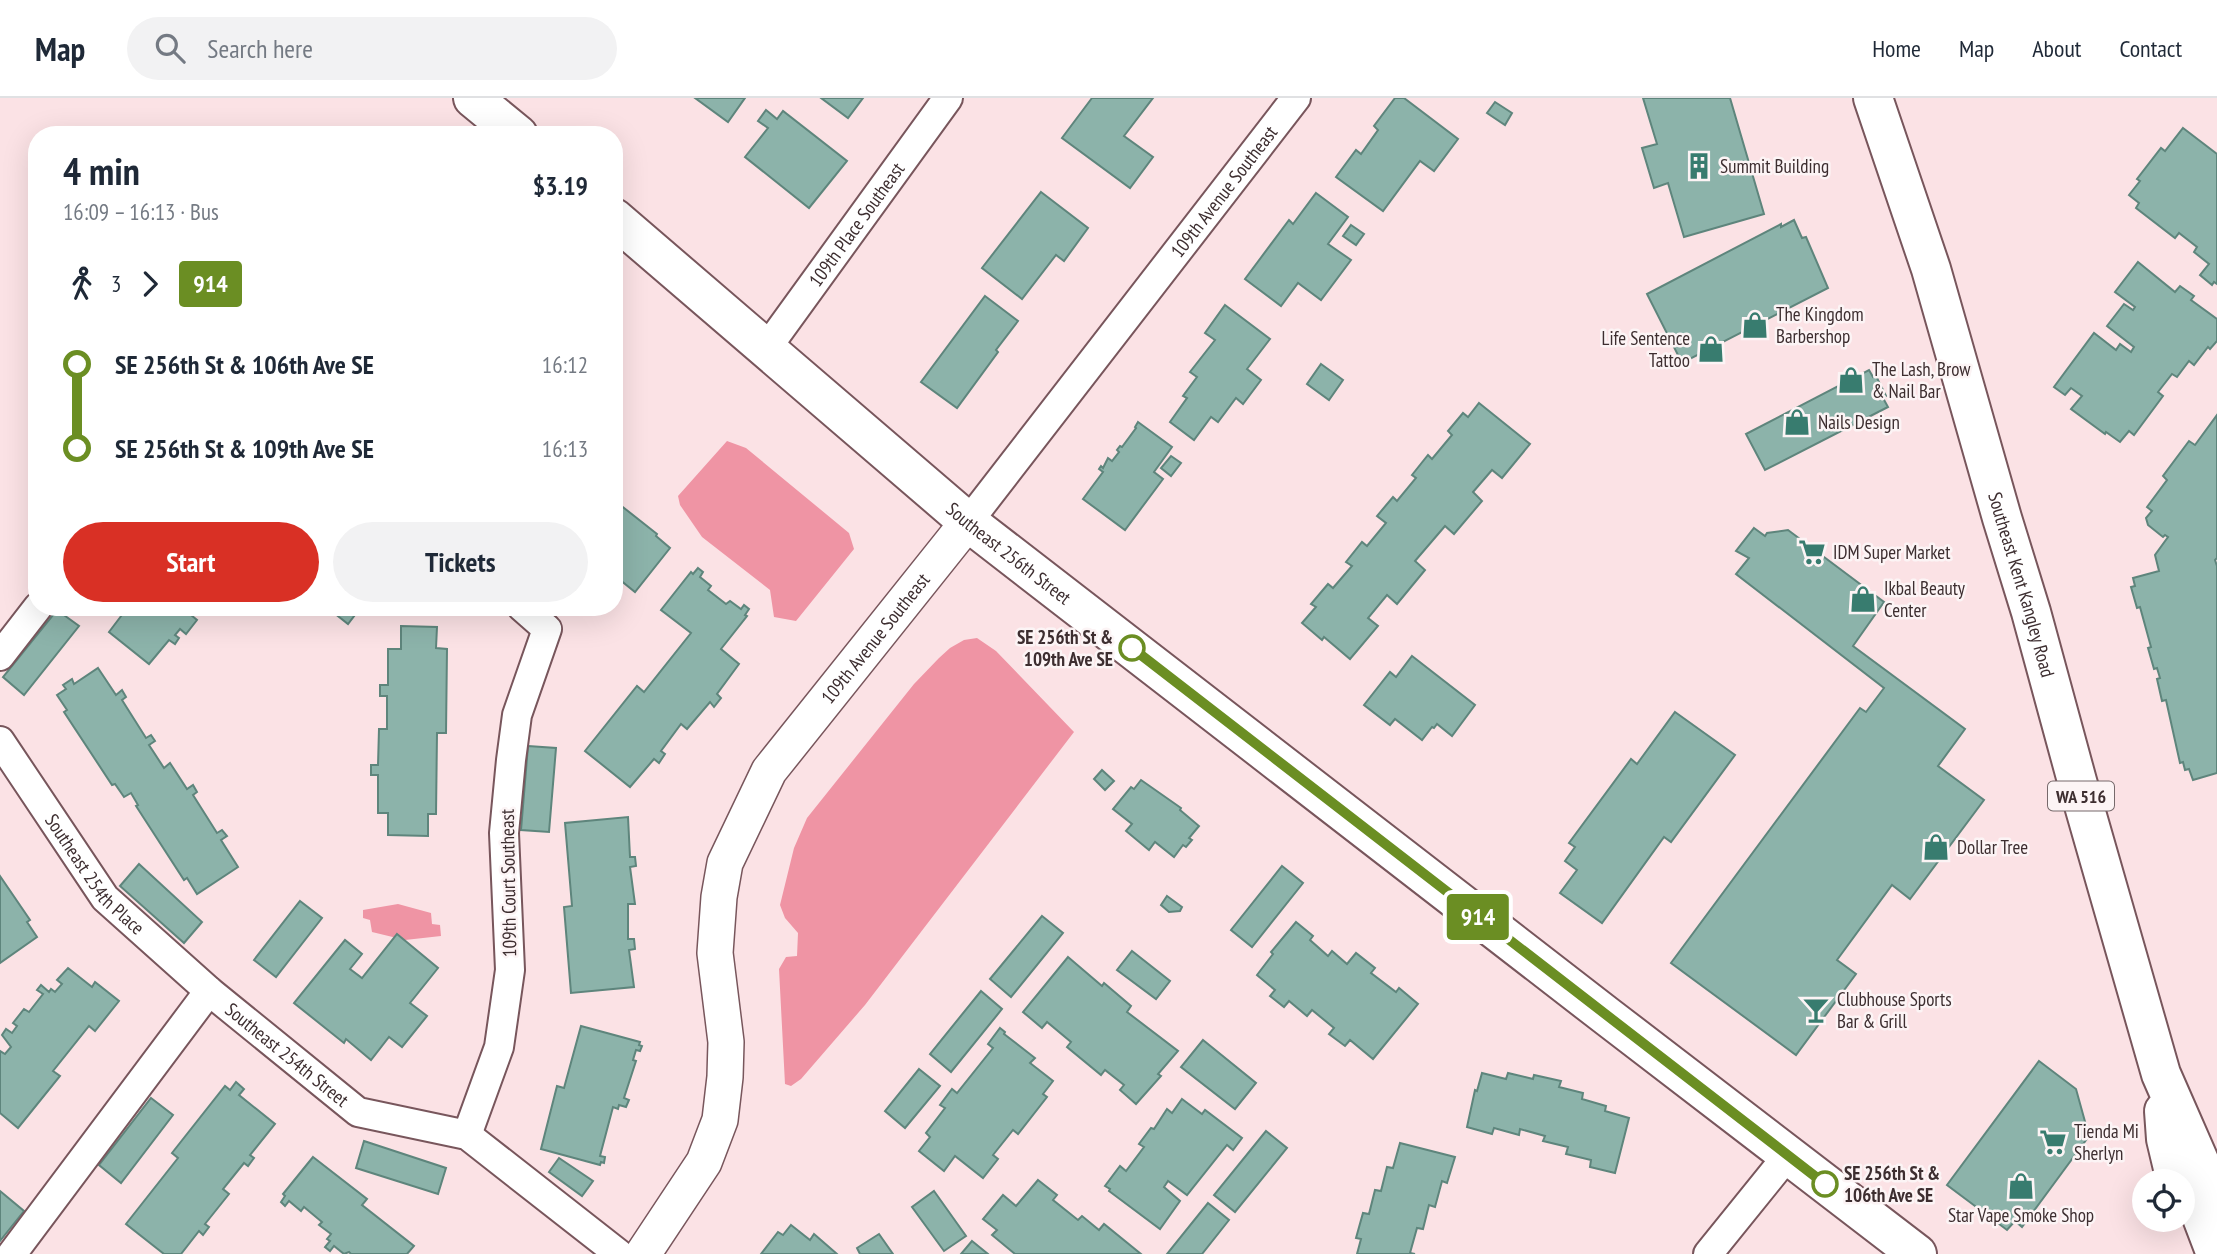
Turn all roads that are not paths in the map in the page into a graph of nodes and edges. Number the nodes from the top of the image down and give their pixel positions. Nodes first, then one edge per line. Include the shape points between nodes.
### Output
1 (473, 98) edge
2 (948, 98) edge
3 (1296, 98) edge
4 (1873, 98) edge
5 (507, 126) edge
6 (623, 226) edge
7 (766, 349) junction
8 (968, 522) junction
9 (31, 616) edge
10 (532, 616) edge
11 (0, 656) edge
12 (0, 741) edge
13 (209, 991) junction
14 (2161, 1074) junction
15 (467, 1135) junction
16 (1788, 1155) junction
17 (2173, 1169) edge
18 (2195, 1199) edge
19 (2217, 1202) edge
20 (2185, 1232) edge
21 (12, 1254) edge
22 (619, 1254) edge
23 (643, 1254) edge
24 (1709, 1254) edge
25 (1917, 1254) edge
26 (2190, 1254) edge
27 (2216, 1254) edge

1 - 5 main road
2 - 7 street, 109th Place Southeast
3 - 8 street, 109th Avenue Southeast
4 - 14 main road, Southeast Kent Kangley Road / WA 516 via 1931,269
6 - 7 main road, Southeast 256th Street
7 - 8 main road, Southeast 256th Street
8 - 16 main road, Southeast 256th Street
8 - 23 street, 109th Avenue Southeast via 769,771 725,863 715,953 726,1042 720,1120 704,1162
9 - 11 street
10 - 15 street, 109th Court Southeast via 547,629 517,715 511,760 504,833 510,970 499,1047
12 - 13 street, Southeast 254th Place via 105,898
13 - 15 street, Southeast 254th Street via 358,1112
13 - 21 street
14 - 17 main road, Southeast Kent Kangley Road / WA 516
14 - 19 main road, Southeast Kent Kangley Road / WA 516
15 - 22 street, Southeast 254th Street
16 - 24 street
16 - 25 main road, Southeast 256th Street
18 - 27 main road
20 - 26 main road

